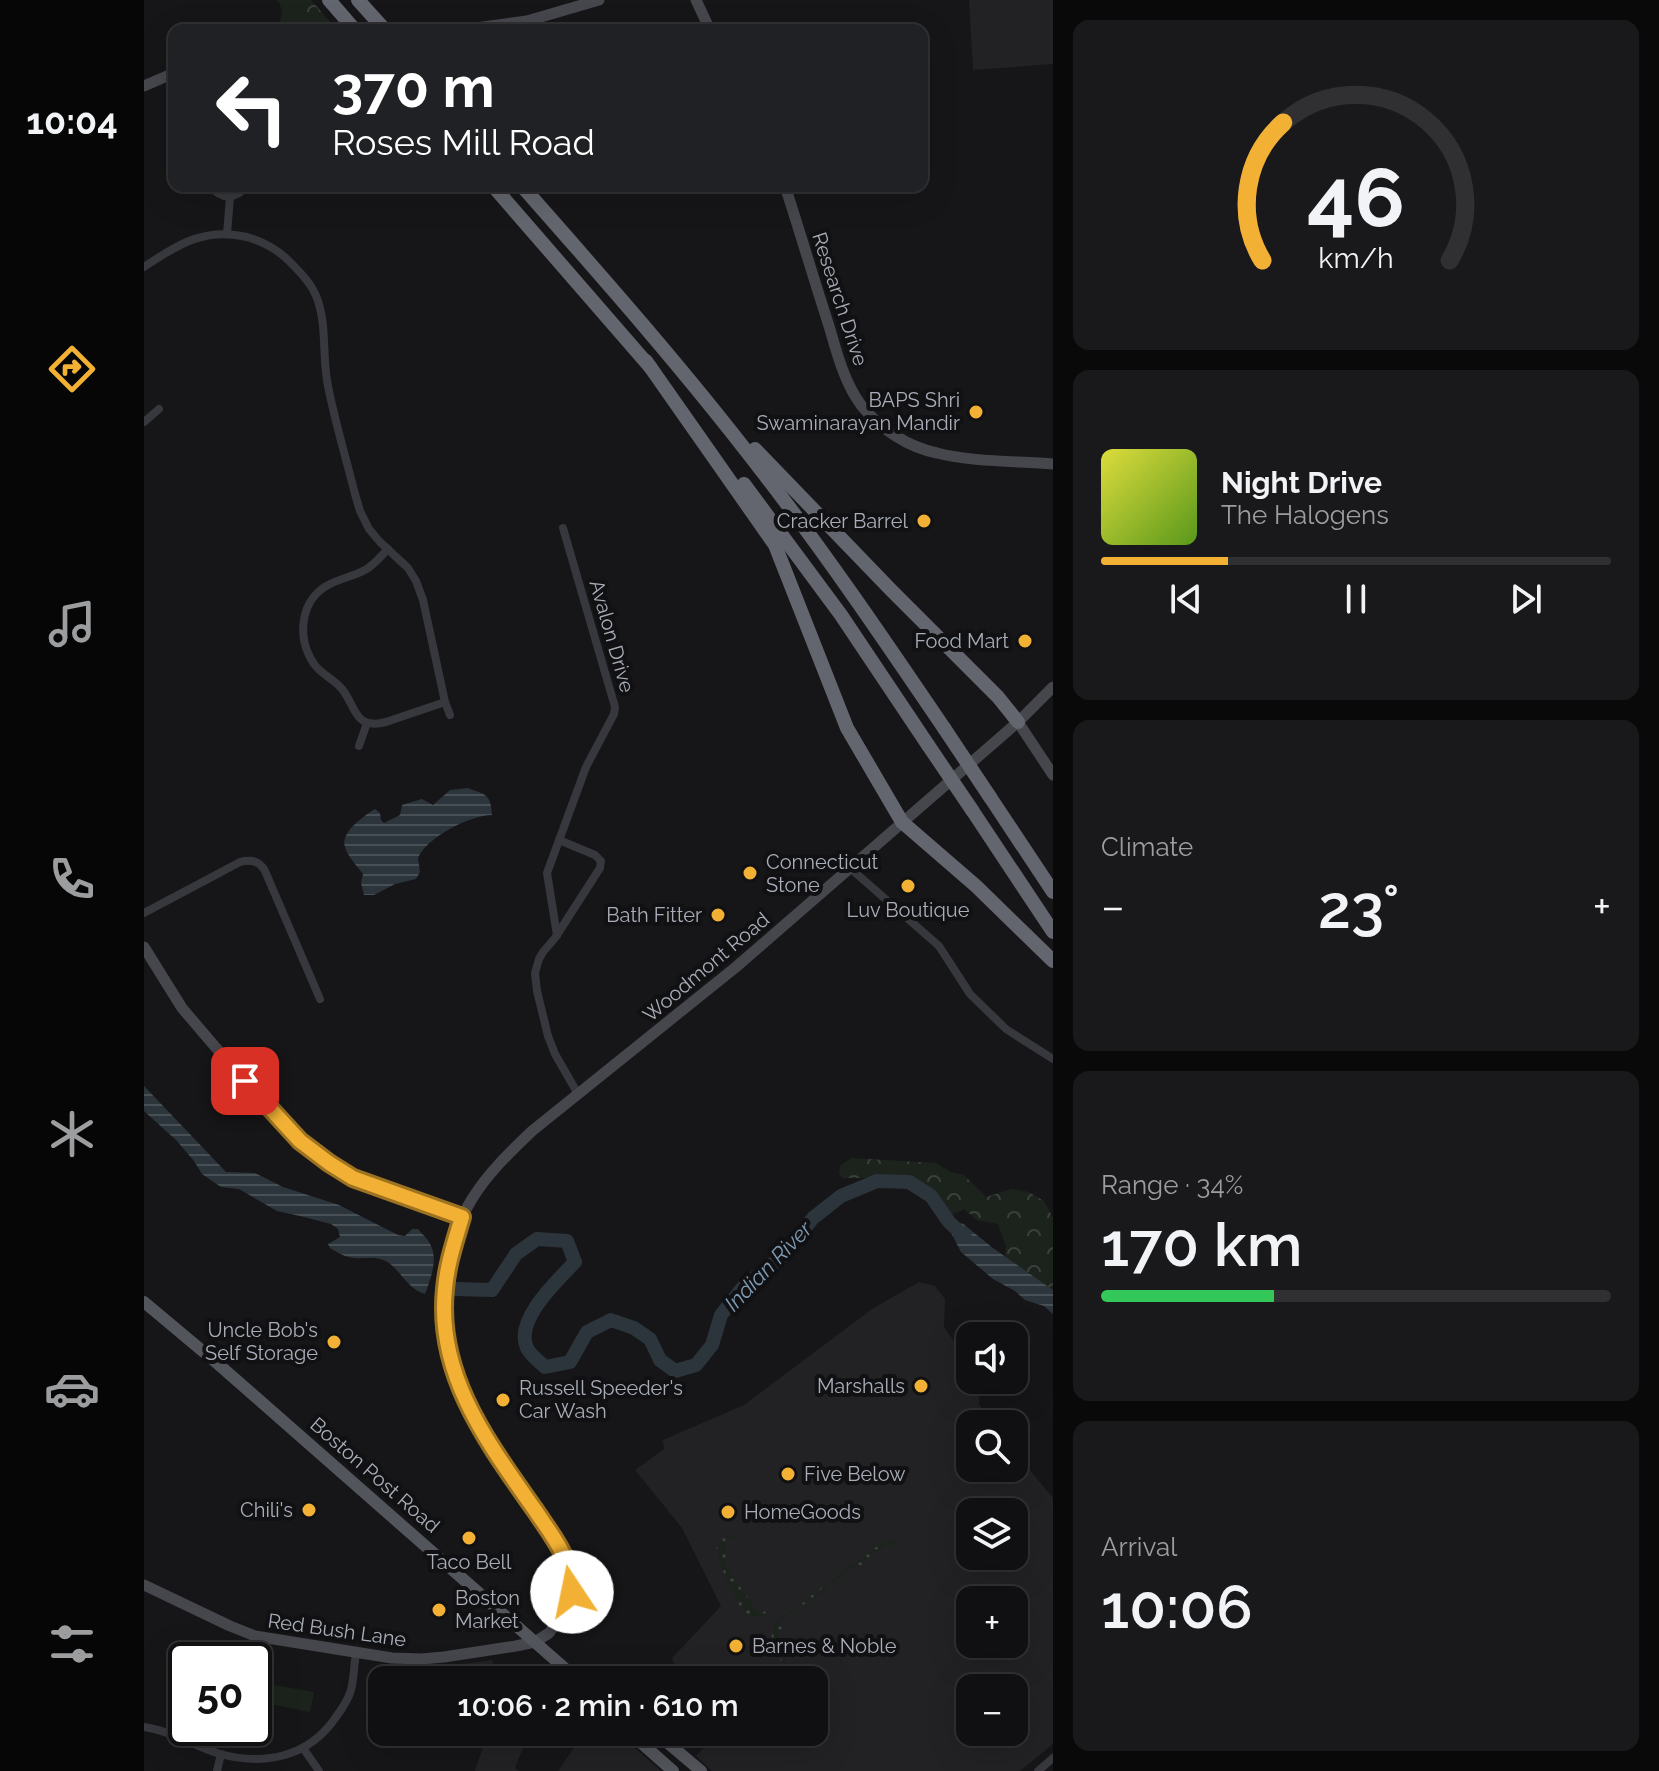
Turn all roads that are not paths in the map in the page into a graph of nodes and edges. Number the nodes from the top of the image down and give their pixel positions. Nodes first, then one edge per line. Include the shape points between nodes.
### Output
1 (329, 0) edge
2 (358, 0) edge
3 (599, 0) edge
4 (696, 0) edge
5 (350, 24) edge
6 (380, 24) edge
7 (505, 24) edge
8 (707, 24) edge
9 (168, 76) edge
10 (144, 86) edge
11 (217, 192) edge
12 (241, 192) edge
13 (498, 192) edge
14 (527, 192) edge
15 (787, 192) edge
16 (230, 197) junction
17 (227, 234) junction
18 (144, 267) edge
19 (646, 361) junction
20 (695, 387) junction
21 (159, 409) dead end
22 (144, 422) edge
23 (1053, 464) edge
24 (563, 528) dead end
25 (388, 549) junction
26 (1053, 687) edge
27 (445, 702) junction
28 (450, 715) dead end
29 (1018, 722) junction
30 (367, 723) junction
31 (359, 746) dead end
32 (1053, 775) edge
33 (902, 822) junction
34 (559, 840) junction
35 (850, 868) junction
36 (1053, 892) edge
37 (144, 913) edge
38 (1053, 932) edge
39 (557, 935) junction
40 (144, 947) edge
41 (1053, 961) edge
42 (320, 999) dead end
43 (1053, 1059) edge
44 (578, 1094) junction
45 (462, 1217) junction
46 (144, 1302) edge
47 (144, 1585) edge
48 (535, 1642) junction
49 (356, 1653) junction
50 (562, 1666) edge
51 (144, 1727) edge
52 (645, 1746) edge
53 (673, 1746) joint
54 (303, 1748) junction
55 (221, 1754) junction
56 (1053, 1758) edge
57 (661, 1760) junction
58 (217, 1771) edge
59 (319, 1771) edge
60 (673, 1771) edge
61 (701, 1771) edge
62 (1038, 1771) edge

1 - 5 highway
2 - 6 highway
3 - 7 street
4 - 8 street
9 - 10 street
11 - 16 street
12 - 16 street
13 - 19 highway
14 - 20 highway
15 - 23 street, Research Drive via 843,372 872,417 900,438 937,453
16 - 17 street
17 - 18 street via 185,242
17 - 25 street via 278,251 316,295 327,386 355,494 369,529
19 - 33 highway via 775,545 847,728
19 - 38 highway, bridge via 794,550
20 - 29 highway
20 - 36 highway, bridge via 818,546
21 - 22 street
24 - 34 street, Avalon Drive via 615,707
25 - 27 street via 408,568 419,589
25 - 30 street via 364,571 321,589 303,619 313,663 340,687
26 - 29 street, Woodmont Road
27 - 28 street
27 - 30 street via 379,724
29 - 32 street
29 - 33 street, Woodmont Road
30 - 31 street
33 - 35 street, Woodmont Road
33 - 41 highway
34 - 39 street, Avalon Drive via 547,873
34 - 39 street via 595,855 601,865
35 - 43 street via 939,946 970,994 1006,1029
35 - 44 street, Woodmont Road
37 - 42 street via 240,862 256,862 265,871
39 - 44 street via 539,959 536,986 555,1054
40 - 45 street via 198,1028 300,1141 353,1178
44 - 45 street, Woodmont Road via 505,1157
45 - 48 street, Woodmont Road via 444,1293 445,1332 455,1377 481,1431 561,1547 571,1576 565,1612
46 - 48 main road, Boston Post Road
47 - 49 street, Red Bush Lane via 255,1636
48 - 49 street, Red Bush Lane via 421,1659
48 - 50 main road, Boston Post Road
49 - 54 street via 345,1704 324,1733
51 - 55 street
52 - 57 main road
53 - 57 main road
53 - 61 main road
54 - 55 street via 262,1759
54 - 59 street
55 - 58 street
56 - 62 street
57 - 60 main road

